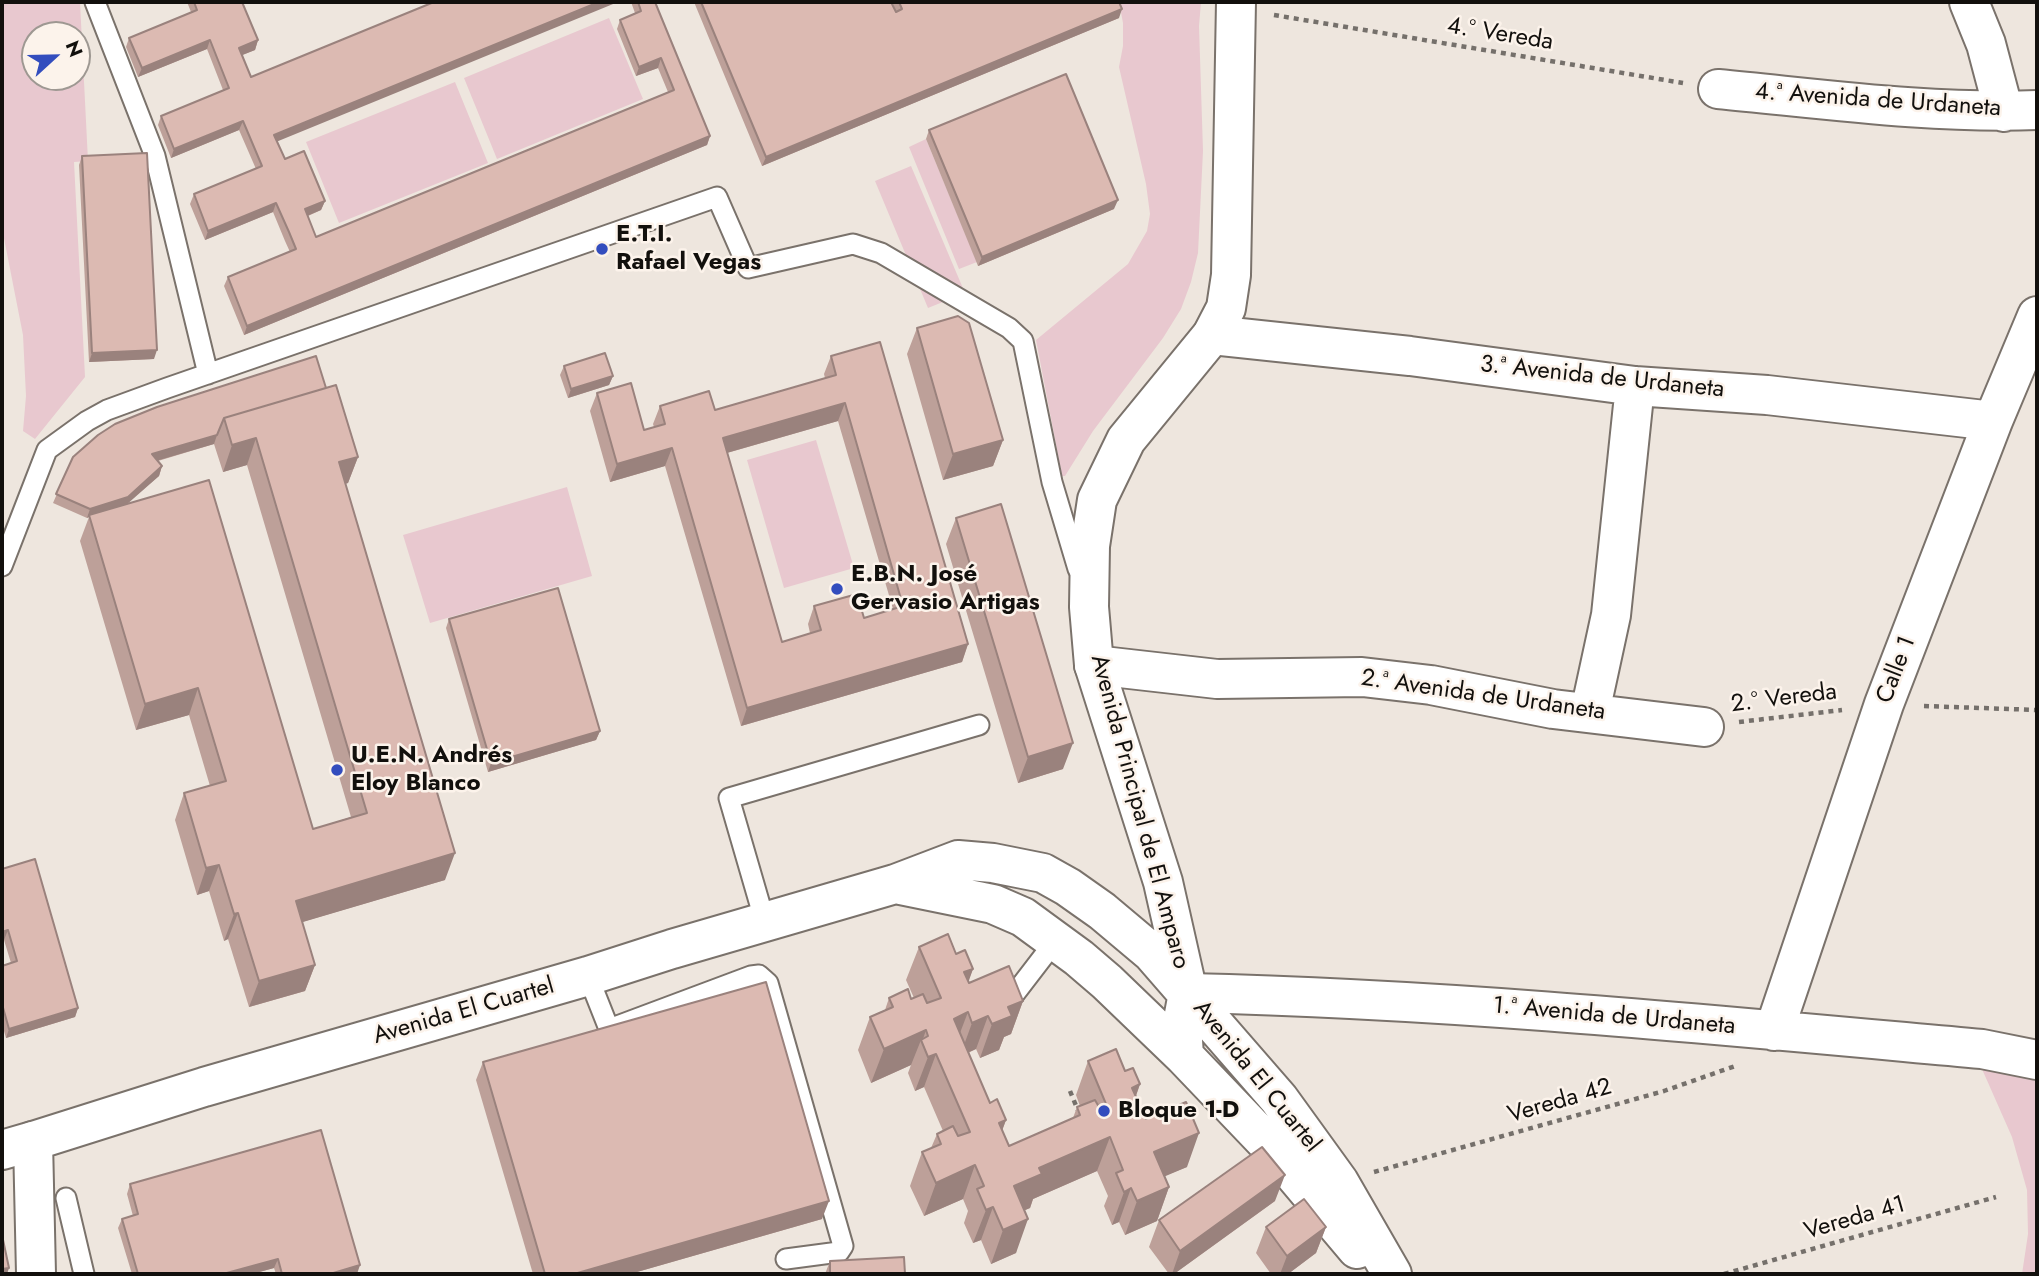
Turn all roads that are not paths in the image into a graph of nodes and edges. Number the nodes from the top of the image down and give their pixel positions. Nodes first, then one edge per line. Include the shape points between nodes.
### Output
1 (95, 2) edge
2 (1969, 2) edge
3 (1236, 5) edge
4 (1718, 89) road end
5 (2020, 111) edge
6 (2037, 316) edge
7 (1212, 335) junction
8 (208, 374) junction
9 (1635, 386) junction
10 (1993, 421) junction
11 (2, 566) edge
12 (1089, 607) junction
13 (1094, 665) junction
14 (1590, 712) junction
15 (979, 725) dead end
16 (1704, 727) road end
17 (895, 884) junction
18 (765, 922) junction
19 (1056, 940) junction
20 (588, 976) junction
21 (1107, 982) junction
22 (1188, 993) junction
23 (1002, 1010) edge
24 (1774, 1031) junction
25 (1184, 1056) junction
26 (2037, 1060) edge
27 (18, 1146) edge
28 (66, 1198) dead end
29 (786, 1259) dead end
30 (36, 1274) edge
31 (84, 1274) edge
32 (1379, 1274) edge
33 (1392, 1274) edge

1 - 8 lane via 155,156
2 - 5 street
3 - 7 street, Avenida Principal de El Amparo via 1231,275 1226,308
4 - 5 street, 4.ª Avenida de Urdaneta via 1915,108
6 - 10 street, Calle 1
7 - 9 street, 3.ª Avenida de Urdaneta
7 - 12 street, Avenida Principal de El Amparo via 1126,440 1097,500 1090,546
8 - 11 lane via 107,410 47,450
8 - 12 lane via 717,197 748,268 853,244 881,253 1009,328 1023,341 1052,482
9 - 10 street, 3.ª Avenida de Urdaneta via 1767,395
9 - 14 street via 1611,615
10 - 24 street, Calle 1 via 1884,704
12 - 13 street, Avenida Principal de El Amparo
13 - 14 street, 2.ª Avenida de Urdaneta via 1217,679 1362,677
13 - 22 street, Avenida Principal de El Amparo via 1163,883
14 - 16 street, 2.ª Avenida de Urdaneta
15 - 18 lane via 729,798
17 - 18 street, Avenida El Cuartel
17 - 19 street, Avenida El Cuartel via 993,904 1023,917
17 - 22 street, Avenida El Cuartel via 958,860 1043,873 1102,911 1152,953
18 - 20 street, Avenida El Cuartel
19 - 21 street, Avenida El Cuartel
19 - 23 lane
20 - 27 street, Avenida El Cuartel
20 - 29 lane via 602,1031 751,976 759,975 768,983 843,1246 839,1252
21 - 22 street, 1.ª Avenida de Urdaneta
21 - 25 street, Avenida El Cuartel
22 - 24 street, 1.ª Avenida de Urdaneta via 1321,996
22 - 25 street via 1182,1025
22 - 33 street, Avenida El Cuartel via 1279,1099 1339,1182
24 - 26 street, 1.ª Avenida de Urdaneta via 1982,1049
25 - 32 street, Avenida El Cuartel via 1271,1147
27 - 30 street
28 - 31 lane

